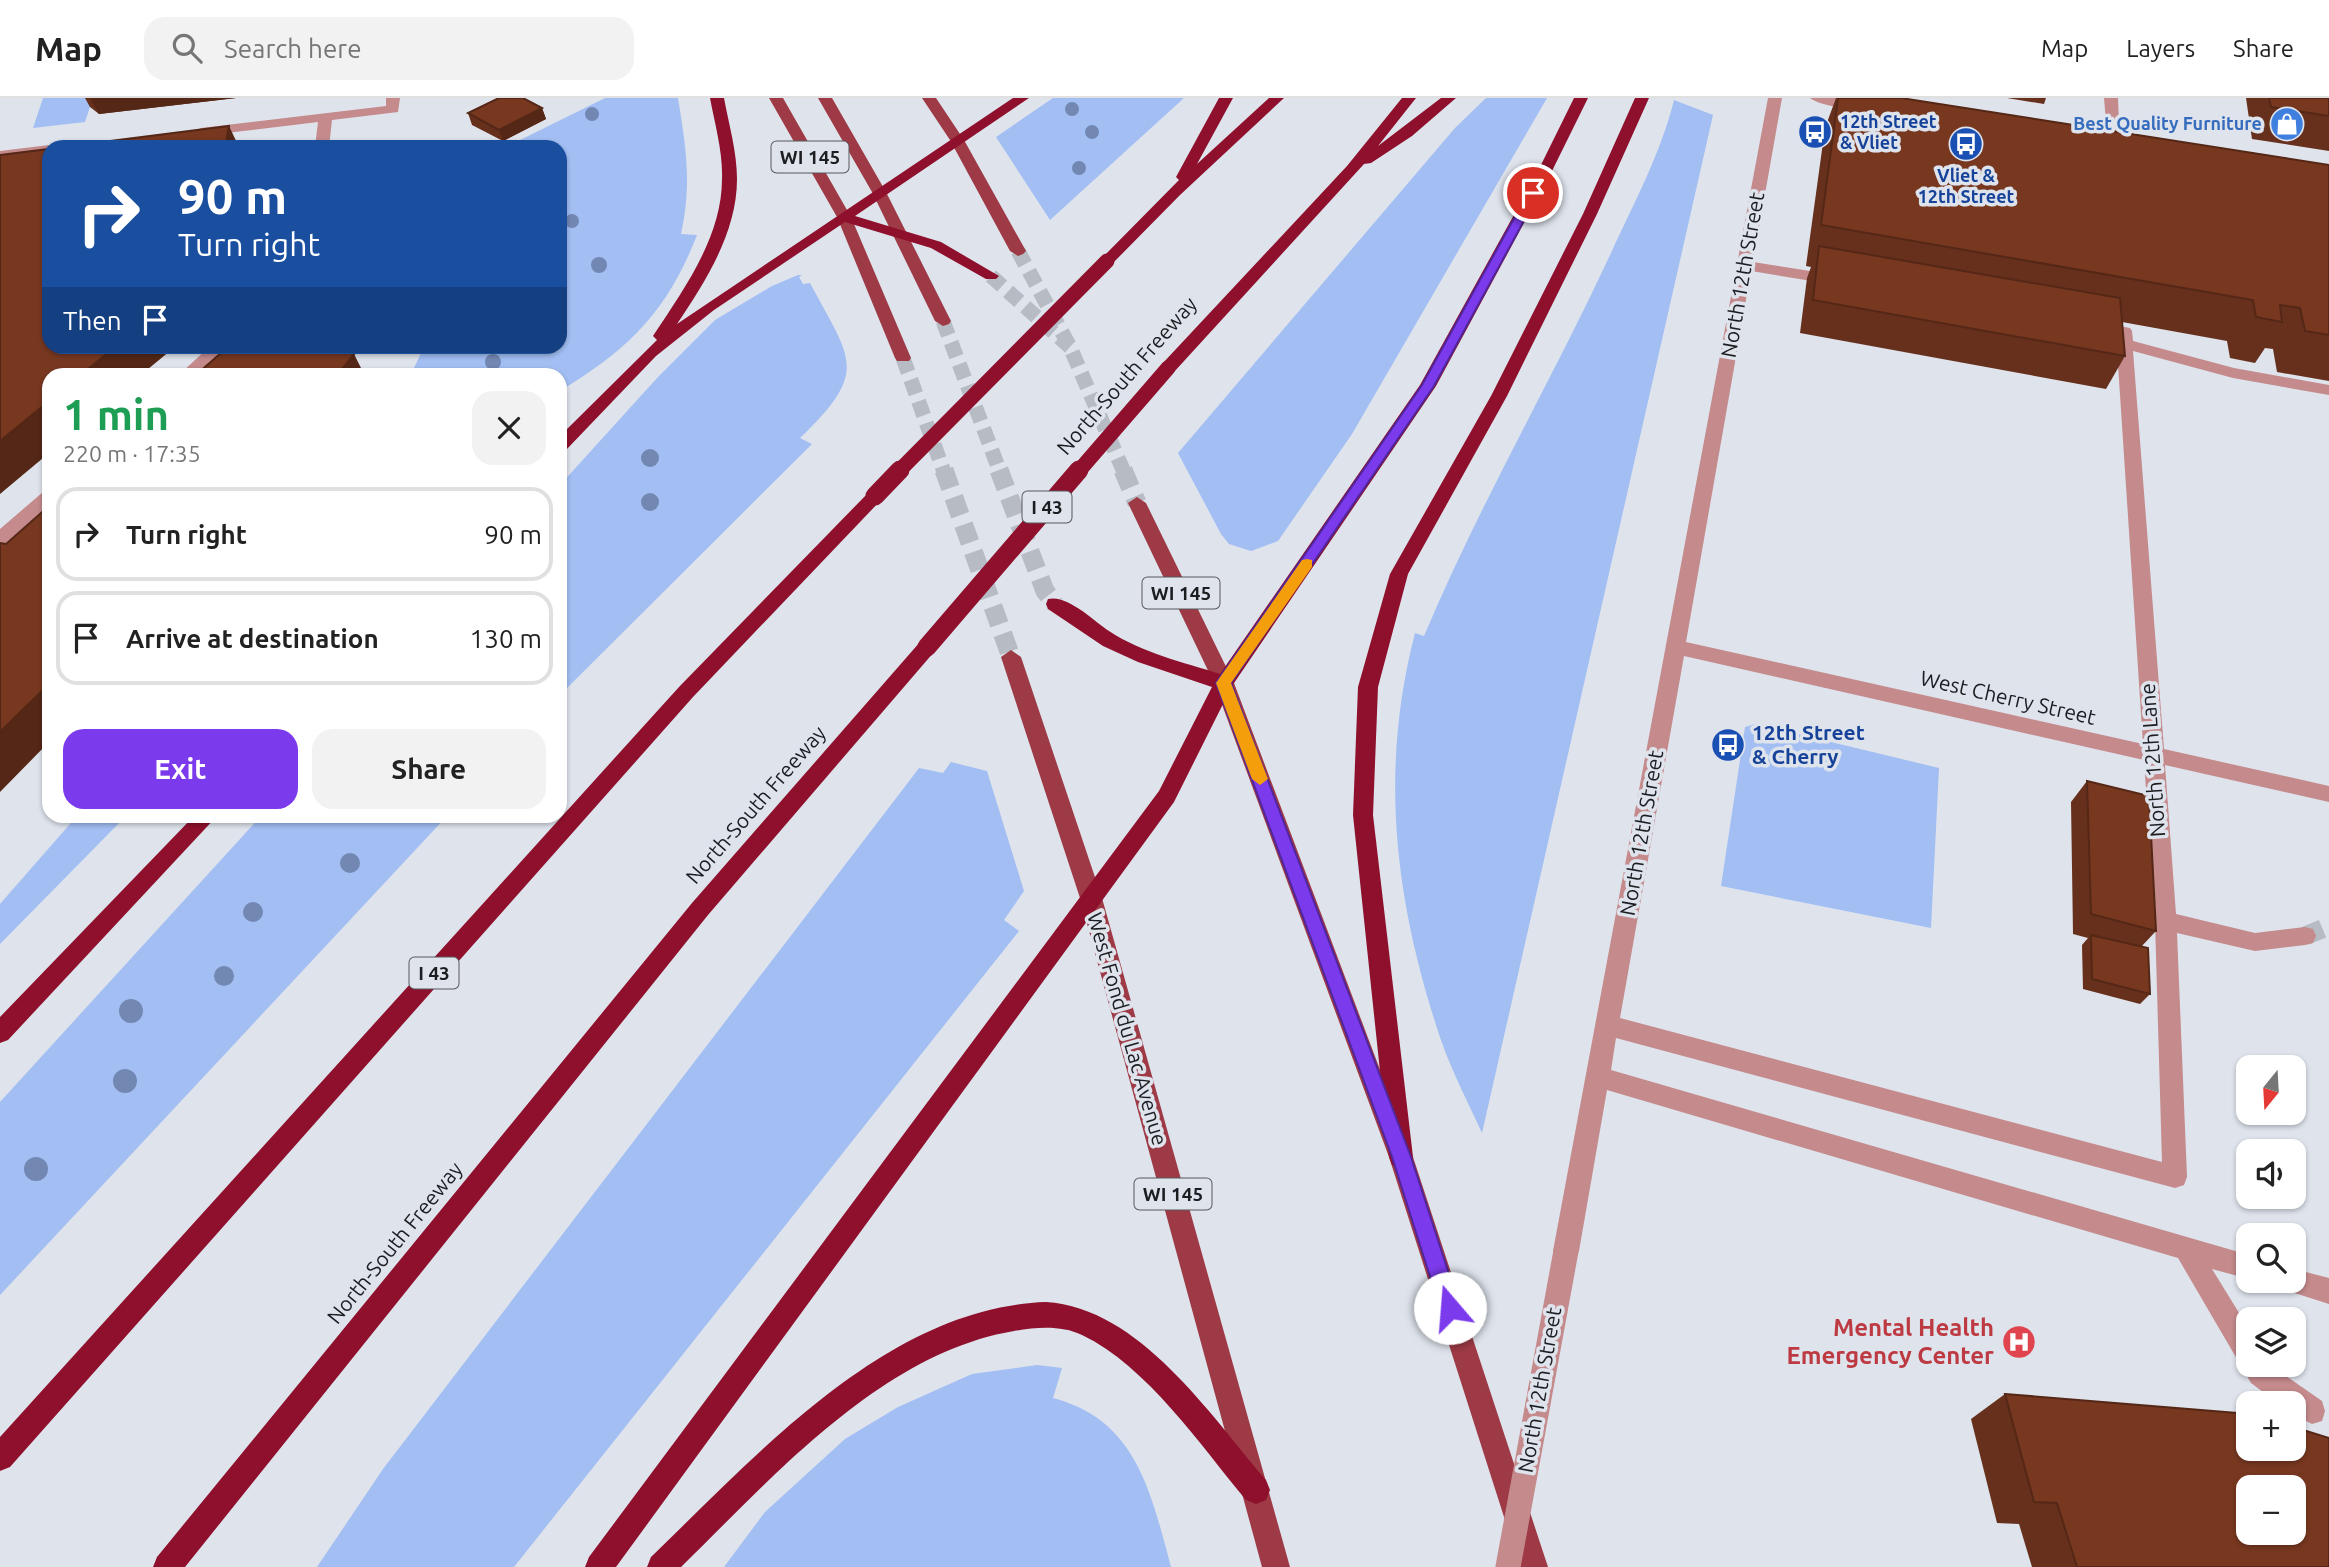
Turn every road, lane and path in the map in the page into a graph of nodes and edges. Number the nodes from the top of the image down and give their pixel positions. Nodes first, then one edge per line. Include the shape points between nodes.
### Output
1 (393, 98) edge
2 (717, 98) edge
3 (776, 98) edge
4 (825, 98) edge
5 (929, 98) edge
6 (1022, 98) edge
7 (1226, 98) edge
8 (1277, 98) edge
9 (1409, 98) edge
10 (1449, 98) edge
11 (1581, 98) edge
12 (1642, 98) edge
13 (1774, 98) edge
14 (1816, 98) edge
15 (2111, 98) edge
16 (1880, 108) edge
17 (326, 117) junction
18 (188, 133) edge
19 (323, 140) edge
20 (957, 140) junction
21 (2114, 145) edge
22 (42, 150) edge
23 (0, 155) edge
24 (1352, 169) junction
25 (1175, 191) junction
26 (879, 192) junction
27 (844, 217) junction
28 (898, 232) junction
29 (1018, 251) tunnel mouth
30 (1745, 265) junction
31 (991, 276) tunnel mouth
32 (1853, 284) edge
33 (943, 321) tunnel mouth
34 (2083, 324) edge
35 (2124, 344) junction
36 (650, 352) junction
37 (211, 354) edge
38 (903, 358) tunnel mouth
39 (195, 368) edge
40 (2329, 390) edge
41 (567, 439) edge
42 (42, 502) edge
43 (1137, 503) tunnel mouth
44 (0, 539) edge
45 (1055, 604) tunnel mouth
46 (1676, 647) junction
47 (1011, 657) tunnel mouth
48 (1224, 683) junction
49 (2153, 754) junction
50 (2329, 794) edge
51 (200, 823) edge
52 (1091, 898) junction
53 (2166, 921) junction
54 (2305, 936) tunnel mouth
55 (1607, 1025) junction
56 (0, 1033) edge
57 (1598, 1077) junction
58 (1401, 1157) junction
59 (2187, 1250) junction
60 (2236, 1263) edge
61 (2306, 1284) edge
62 (2329, 1291) edge
63 (2236, 1332) edge
64 (2264, 1377) edge
65 (2312, 1411) dead end
66 (0, 1457) edge
67 (1256, 1490) junction
68 (167, 1567) edge
69 (599, 1567) edge
70 (661, 1567) edge
71 (1276, 1567) edge
72 (1508, 1567) edge
73 (1534, 1567) edge

1 - 17 street via 393,109
2 - 36 highway via 729,188 721,229 699,279
3 - 27 main road, WI 145
4 - 26 main road, WI 145
5 - 20 main road
6 - 20 highway
7 - 25 highway
8 - 25 highway, I 43
9 - 24 highway, North-South Freeway / I 43
10 - 24 highway
11 - 48 highway via 1428,386
12 - 58 highway via 1499,396 1399,574 1368,687 1363,815
13 - 30 street, North 12th Street
14 - 16 street
15 - 21 street
17 - 18 street
17 - 19 street
20 - 26 highway
20 - 29 main road
22 - 23 street
24 - 68 highway, North-South Freeway / I 43, bridge via 1168,368 700,909
25 - 66 highway, I 43, bridge via 686,692
26 - 27 highway
26 - 28 main road, WI 145
27 - 28 highway
27 - 36 highway via 708,307
27 - 38 main road, WI 145
28 - 31 highway via 936,245
28 - 33 main road, WI 145
30 - 32 street
30 - 46 street, North 12th Street
34 - 35 street via 2124,331
35 - 40 street via 2233,373
35 - 49 street, North 12th Lane
36 - 41 highway
37 - 39 street
42 - 44 street
43 - 48 main road, WI 145
45 - 48 highway via 1110,641
46 - 49 street, West Cherry Street
46 - 55 street, North 12th Street
47 - 52 main road, West Fond du Lac Avenue / WI 145
48 - 52 highway via 1167,796
48 - 58 main road, WI 145
49 - 50 street, West Cherry Street
49 - 53 street, North 12th Lane
51 - 56 highway
52 - 67 main road, West Fond du Lac Avenue / WI 145
52 - 69 highway
53 - 54 street via 2255,942
53 - 55 street, North 12th Lane via 2175,1177
55 - 57 street, North 12th Street
57 - 59 street
57 - 72 street, North 12th Street, bridge
58 - 73 main road, WI 145
59 - 60 street
59 - 63 street
61 - 62 street
64 - 65 street
67 - 70 highway via 1162,1381 1117,1343 1093,1326 1061,1314 1024,1316 973,1327 918,1349 844,1396
67 - 71 main road, West Fond du Lac Avenue / WI 145

